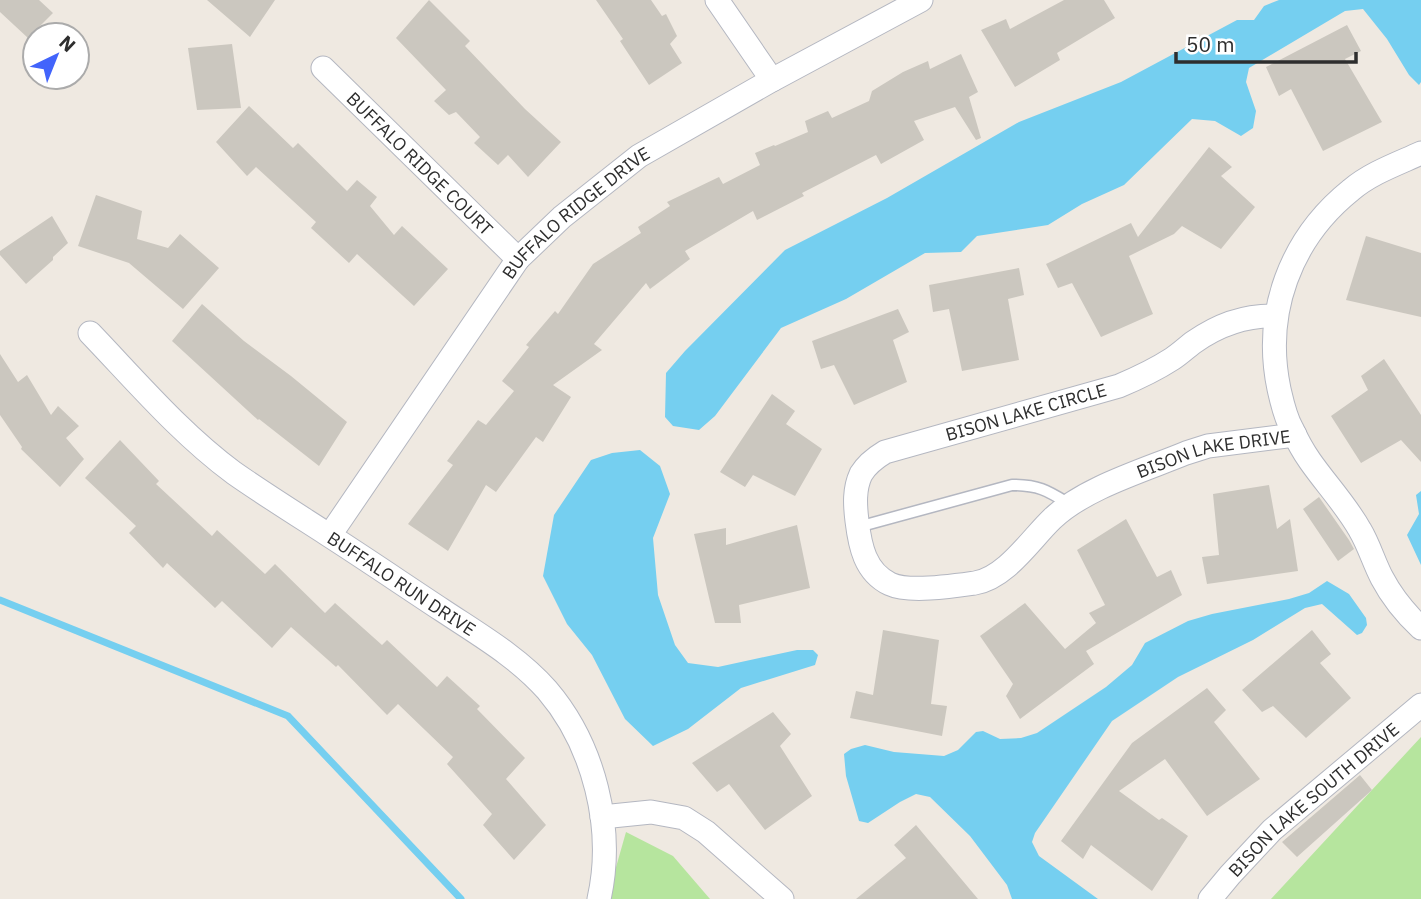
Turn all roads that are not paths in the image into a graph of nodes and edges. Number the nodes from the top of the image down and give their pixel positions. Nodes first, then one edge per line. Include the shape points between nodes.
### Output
1 (717, 0) edge
2 (921, 0) edge
3 (323, 68) dead end
4 (772, 80) junction
5 (1421, 153) edge
6 (518, 259) junction
7 (1276, 316) junction
8 (90, 333) dead end
9 (1295, 435) junction
10 (1071, 505) junction
11 (858, 527) junction
12 (330, 536) junction
13 (868, 563) joint
14 (1421, 628) edge
15 (1421, 705) edge
16 (602, 817) junction
17 (599, 899) edge
18 (782, 899) edge
19 (1210, 899) edge

1 - 4 street
2 - 4 street, BUFFALO RIDGE DRIVE
3 - 6 street, BUFFALO RIDGE COURT
4 - 6 street, BUFFALO RIDGE DRIVE via 639,156
5 - 7 street, BISON LAKE DRIVE via 1359,184 1320,219 1288,273
6 - 12 street, BUFFALO RIDGE DRIVE
7 - 9 street, BISON LAKE DRIVE via 1274,367
7 - 11 street, BISON LAKE CIRCLE via 1223,325 1152,371 1119,386 885,452 861,474 855,504
8 - 12 street, BUFFALO RUN DRIVE via 206,452
9 - 10 street, BISON LAKE DRIVE via 1202,448
9 - 14 street via 1360,531 1383,580
10 - 11 lane via 1045,489 1012,485
10 - 13 street, BISON LAKE DRIVE via 1004,568 982,581 911,589 883,580
11 - 13 street, BISON LAKE CIRCLE
12 - 16 street, BUFFALO RUN DRIVE via 503,651 545,689 580,742
15 - 19 street, BISON LAKE SOUTH DRIVE via 1272,830
16 - 17 street, BUFFALO RUN DRIVE
16 - 18 street via 652,813 684,818

